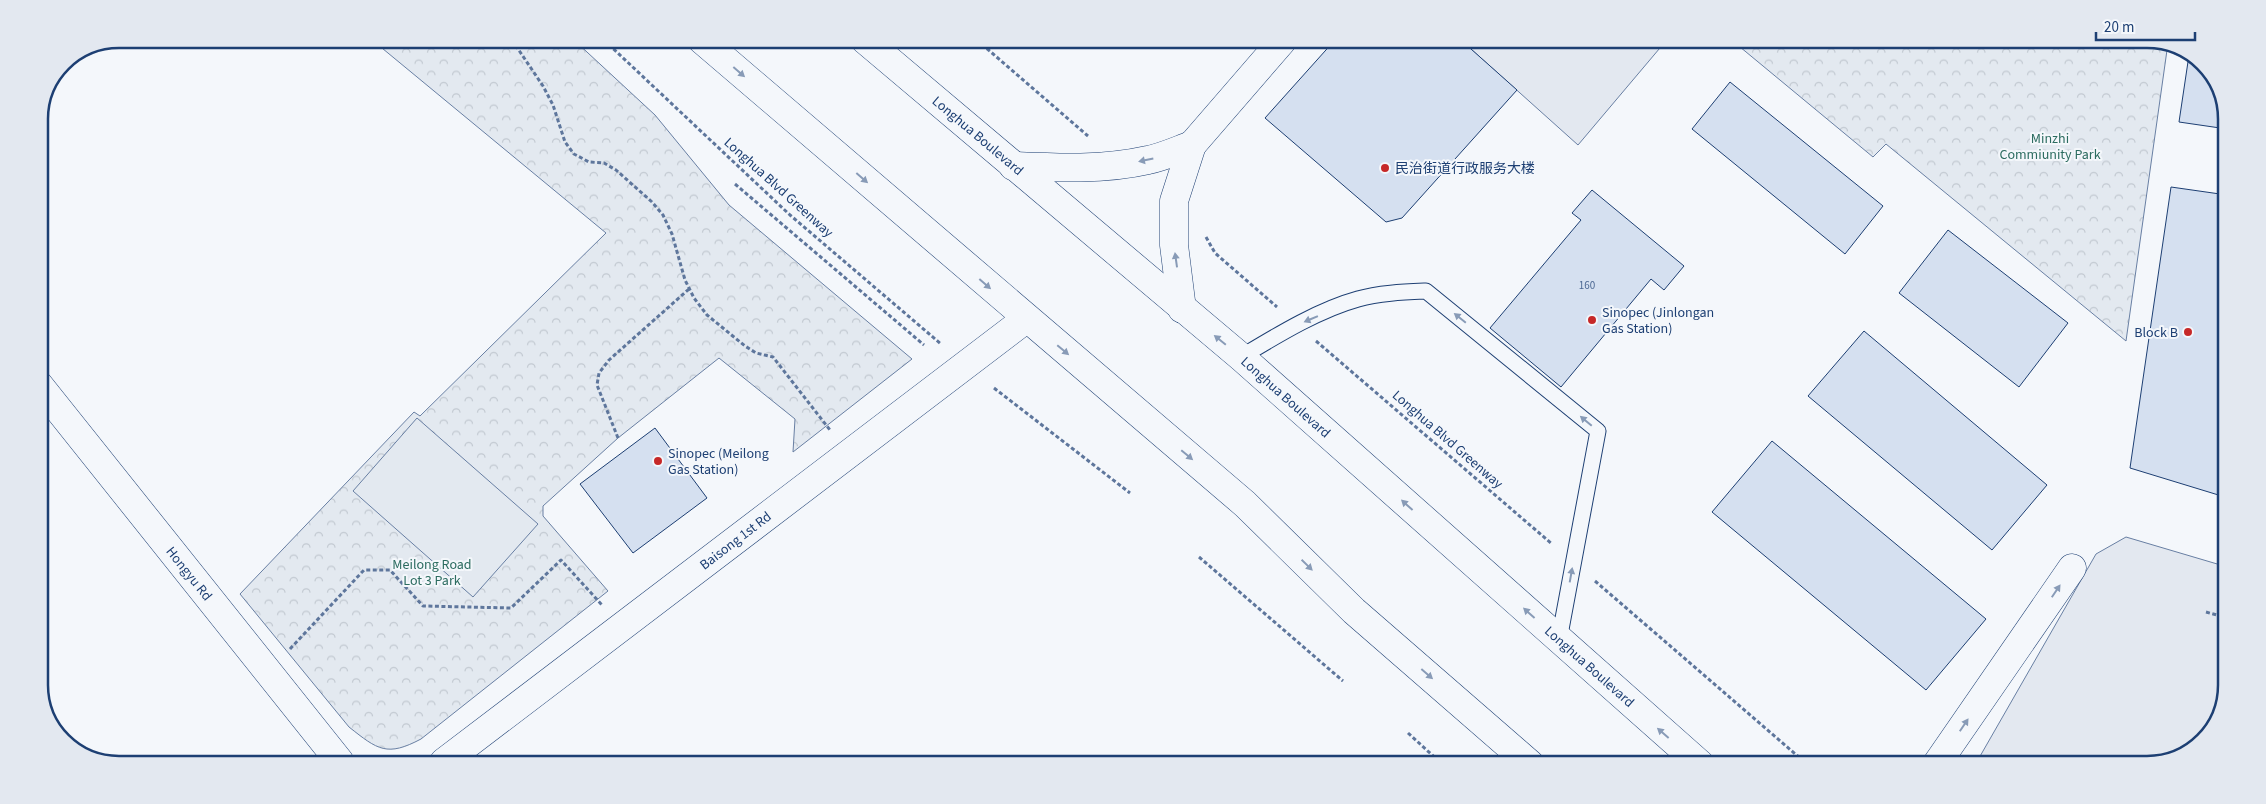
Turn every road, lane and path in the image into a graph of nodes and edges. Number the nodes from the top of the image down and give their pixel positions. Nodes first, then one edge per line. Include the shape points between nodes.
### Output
1 (517, 47) edge
2 (611, 47) edge
3 (710, 47) edge
4 (873, 47) edge
5 (985, 47) edge
6 (1277, 47) edge
7 (1088, 137) dead end
8 (1192, 145) junction
9 (1013, 166) junction
10 (735, 184) dead end
11 (1204, 233) dead end
12 (689, 289) junction
13 (1275, 305) dead end
14 (1182, 309) junction
15 (1026, 319) junction
16 (924, 345) dead end
17 (943, 346) dead end
18 (1328, 351) dead end
19 (1241, 357) junction
20 (994, 388) dead end
21 (47, 396) edge
22 (834, 435) dead end
23 (618, 438) dead end
24 (1130, 493) dead end
25 (1552, 544) dead end
26 (1199, 557) dead end
27 (2072, 568) dead end
28 (1598, 583) dead end
29 (605, 608) dead end
30 (2206, 612) dead end
31 (2218, 615) edge
32 (1559, 640) junction
33 (290, 650) dead end
34 (1343, 681) dead end
35 (1408, 733) dead end
36 (335, 756) edge
37 (452, 756) edge
38 (1433, 756) edge
39 (1521, 756) edge
40 (1691, 756) edge
41 (1799, 756) edge
42 (1942, 756) edge

1 - 12 path via 543,86 565,142 574,154 616,170 663,215
2 - 17 path, Longhua Blvd Greenway via 790,215
3 -> 15 main road
4 - 9 main road, Longhua Boulevard
5 - 7 path
6 - 8 main road
8 -> 9 main road via 1149,160 1074,169
14 -> 8 main road via 1174,246 1174,201
9 - 14 main road, Longhua Boulevard
10 - 16 path
11 - 13 path via 1215,253
12 - 22 path via 707,315 745,346 773,357
12 - 23 path via 609,360 599,373 597,386
19 -> 14 main road, Longhua Boulevard
15 - 37 main road, Baisong 1st Rd
15 -> 39 main road via 1245,504 1354,611
18 - 25 path, Longhua Blvd Greenway
32 -> 19 main road, Longhua Boulevard
32 -> 19 lane via 1598,431 1426,291 1358,299 1290,327
20 - 24 path
21 - 36 main road, Hongyu Rd
26 - 34 path
42 -> 27 main road
28 - 41 path
29 - 33 path via 561,560 511,608 424,606 390,570 364,570
30 - 31 path
40 -> 32 main road, Longhua Boulevard
35 - 38 path

